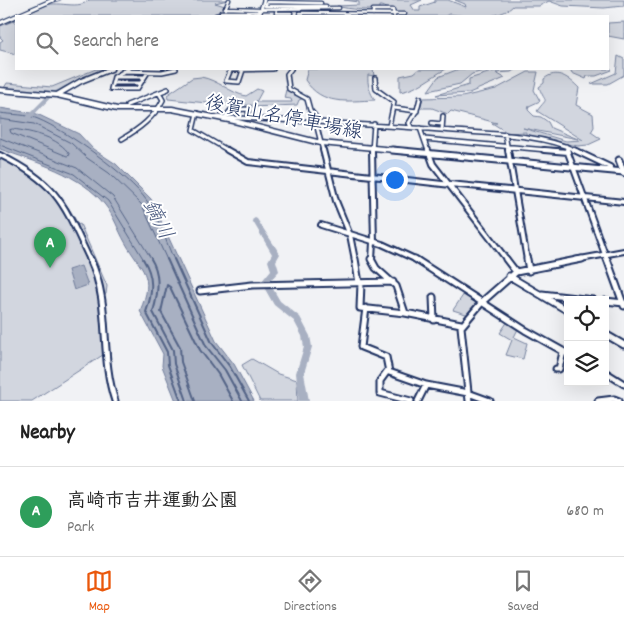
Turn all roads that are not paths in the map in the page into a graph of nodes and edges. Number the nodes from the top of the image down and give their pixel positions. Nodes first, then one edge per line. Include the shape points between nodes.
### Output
1 (54, 0) edge
2 (230, 0) edge
3 (264, 0) edge
4 (317, 0) edge
5 (321, 3) junction
6 (326, 6) junction
7 (225, 8) junction
8 (339, 8) dead end
9 (262, 9) junction
10 (331, 10) junction
11 (221, 12) junction
12 (291, 13) edge
13 (300, 13) edge
14 (405, 14) dead end
15 (20, 15) edge
16 (21, 15) edge
17 (216, 15) edge
18 (259, 15) edge
19 (336, 15) edge
20 (346, 15) edge
21 (393, 15) edge
22 (15, 17) edge
23 (15, 18) edge
24 (0, 24) edge
25 (108, 70) edge
26 (163, 70) edge
27 (231, 70) edge
28 (243, 70) edge
29 (290, 70) edge
30 (123, 71) joint
31 (148, 72) junction
32 (114, 77) junction
33 (144, 77) junction
34 (375, 78) dead end
35 (113, 83) junction
36 (140, 83) junction
37 (168, 88) dead end
38 (0, 90) edge
39 (159, 93) junction
40 (57, 95) junction
41 (420, 98) dead end
42 (127, 107) junction
43 (158, 108) junction
44 (394, 108) junction
45 (417, 111) junction
46 (197, 114) junction
47 (226, 116) junction
48 (443, 116) dead end
49 (219, 117) junction
50 (240, 117) junction
51 (249, 117) junction
52 (234, 121) junction
53 (314, 123) junction
54 (432, 123) dead end
55 (374, 124) junction
56 (442, 124) junction
57 (388, 126) junction
58 (411, 127) junction
59 (420, 128) junction
60 (442, 130) junction
61 (505, 134) junction
62 (122, 139) dead end
63 (424, 139) junction
64 (321, 143) junction
65 (507, 146) junction
66 (566, 146) junction
67 (372, 149) junction
68 (568, 152) junction
69 (429, 154) junction
70 (0, 155) edge
71 (619, 160) dead end
72 (509, 162) junction
73 (610, 167) dead end
74 (573, 168) junction
75 (328, 172) junction
76 (624, 172) edge
77 (374, 177) junction
78 (450, 185) junction
79 (517, 191) junction
80 (584, 198) junction
81 (624, 202) edge
82 (321, 225) dead end
83 (350, 235) junction
84 (373, 242) junction
85 (624, 251) edge
86 (607, 255) junction
87 (530, 271) junction
88 (516, 272) junction
89 (509, 276) junction
90 (393, 282) junction
91 (360, 283) junction
92 (200, 291) dead end
93 (539, 294) junction
94 (433, 297) dead end
95 (564, 297) edge
96 (483, 301) junction
97 (609, 302) edge
98 (624, 304) edge
99 (366, 308) junction
100 (564, 310) edge
101 (405, 313) junction
102 (434, 320) junction
103 (461, 324) junction
104 (609, 336) edge
105 (624, 345) edge
106 (564, 353) edge
107 (564, 356) edge
108 (556, 369) dead end
109 (388, 370) junction
110 (609, 375) edge
111 (624, 384) edge
112 (426, 386) junction
113 (468, 393) junction
114 (114, 401) edge
115 (410, 401) edge
116 (418, 401) edge
117 (468, 401) edge
118 (490, 401) edge
119 (598, 401) edge
120 (619, 401) edge

1 - 15 main road
1 - 16 main road
2 - 7 street
3 - 9 main road
4 - 5 street
5 - 6 street
5 - 6 street via 267,2 266,6
6 - 10 street
7 - 11 street
7 - 11 street via 259,9 258,12
8 - 10 street
9 - 12 street
9 - 18 main road
10 - 13 street
10 - 19 street
11 - 17 street
12 - 13 street
13 - 19 street
14 - 21 street
19 - 20 street
20 - 21 street
22 - 24 main road
23 - 24 main road
25 - 40 main road
26 - 31 street
27 - 28 street via 226,82 239,82
29 - 53 street via 287,74 289,89 307,100 315,116
30 - 31 street
30 - 32 street
31 - 33 street
32 - 33 street
32 - 35 street
33 - 36 street
34 - 44 street via 375,87 393,101
35 - 36 street
35 - 36 street via 111,89 136,89
37 - 39 street
38 - 40 main road, 後賀山名停車場線
39 - 42 street
39 - 43 street via 163,100
40 - 42 main road, 後賀山名停車場線 via 117,109
41 - 45 street
42 - 43 main road, 後賀山名停車場線
43 - 46 main road, 後賀山名停車場線
43 - 62 street via 145,125
44 - 45 street
44 - 57 street
45 - 58 street via 411,116
46 - 49 main road, 後賀山名停車場線
46 - 75 street via 193,130 248,162
47 - 49 street
47 - 50 street
47 - 51 street via 231,110 248,109
48 - 56 street
49 - 52 main road, 後賀山名停車場線
50 - 51 street
50 - 52 street
51 - 53 street
52 - 64 main road, 後賀山名停車場線
53 - 55 street
53 - 64 street
54 - 56 street
55 - 57 street
55 - 67 street
56 - 60 street
57 - 58 street
58 - 59 street
59 - 60 street
59 - 63 street
60 - 61 street
61 - 65 street
61 - 66 street
63 - 65 street
63 - 69 street
64 - 67 main road, 後賀山名停車場線
64 - 75 street
65 - 68 street
65 - 72 street
66 - 68 street
66 - 73 street
67 - 69 main road, 後賀山名停車場線
67 - 77 street
68 - 74 street
69 - 72 main road, 後賀山名停車場線
69 - 78 street
70 - 114 street via 32,171 47,184 74,219 102,290 107,383
71 - 76 main road
72 - 74 main road, 後賀山名停車場線
72 - 79 street
74 - 76 main road, 後賀山名停車場線
74 - 80 street
75 - 77 street
75 - 83 street
77 - 78 street
77 - 84 street
78 - 79 street
78 - 88 street
79 - 80 street
79 - 87 street
80 - 81 street
80 - 86 street
82 - 83 street
83 - 84 street
83 - 91 street
84 - 90 street via 369,257
84 - 96 street via 400,252
85 - 86 street
86 - 87 street
86 - 98 street
87 - 88 street
88 - 89 street
89 - 93 street
89 - 96 street
90 - 91 street
90 - 101 street
91 - 92 street via 266,284
91 - 99 street via 360,308
93 - 95 street
93 - 100 street
94 - 102 street
96 - 103 street
96 - 106 street
97 - 98 street
99 - 101 street
99 - 109 street via 360,347 386,357
101 - 102 street
102 - 103 street
103 - 113 street
104 - 105 street
107 - 108 street via 559,370
109 - 112 street
109 - 115 street via 380,381 380,392
110 - 111 street
112 - 113 street
112 - 116 street
113 - 117 street
113 - 118 street
119 - 120 street

